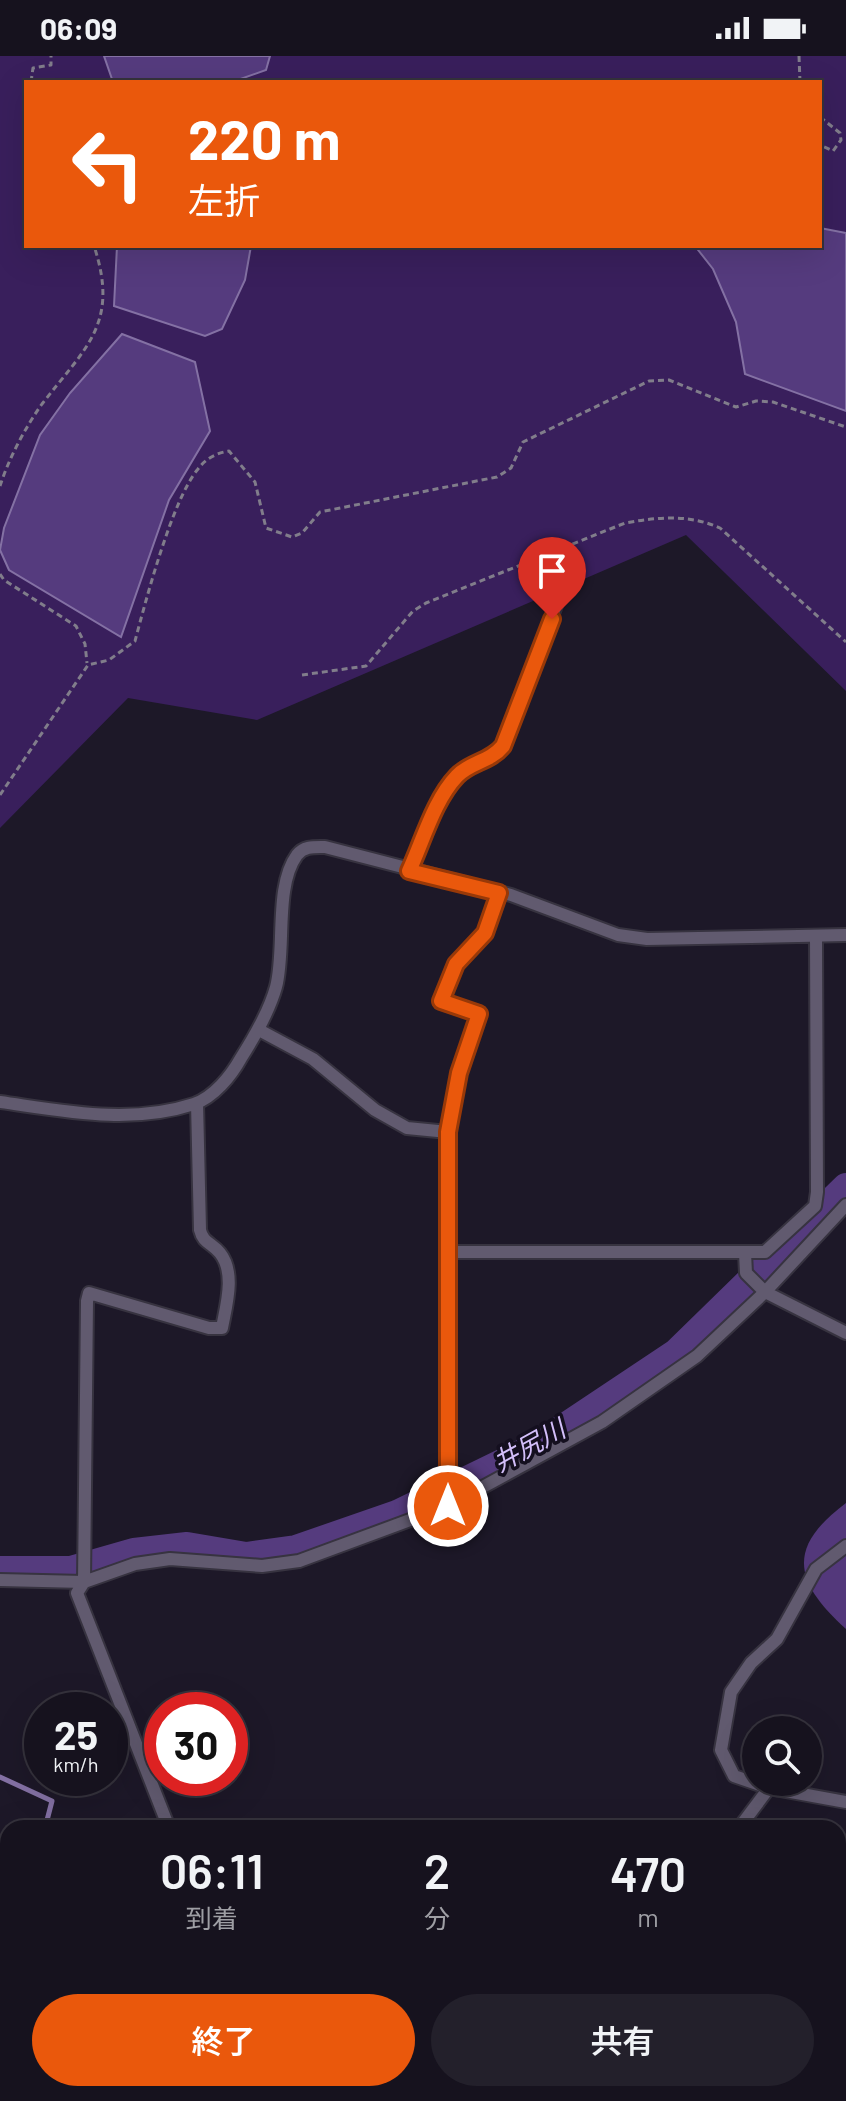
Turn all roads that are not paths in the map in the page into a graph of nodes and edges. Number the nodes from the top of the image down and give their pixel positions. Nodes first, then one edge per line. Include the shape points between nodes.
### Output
1 (560, 595) dead end
2 (409, 871) junction
3 (499, 893) junction
4 (846, 935) edge
5 (816, 936) junction
6 (259, 1030) junction
7 (0, 1102) edge
8 (197, 1103) junction
9 (448, 1132) junction
10 (846, 1205) edge
11 (447, 1252) junction
12 (745, 1253) junction
13 (765, 1292) junction
14 (846, 1333) edge
15 (448, 1506) junction
16 (846, 1546) edge
17 (0, 1580) edge
18 (84, 1582) junction
19 (742, 1779) edge
20 (763, 1796) edge
21 (813, 1796) edge
22 (846, 1802) edge
23 (166, 1820) edge
24 (745, 1820) edge

1 - 2 street via 503,746 494,758 459,773
2 - 3 street
2 - 6 street via 325,847 299,852 289,869 276,986
3 - 5 street via 618,935 647,939
3 - 9 street via 485,933 456,964 441,1001 479,1014 459,1073
4 - 5 street
5 - 12 street via 815,1206 765,1252
6 - 8 street via 229,1079
6 - 9 street via 313,1059 375,1110 407,1128
7 - 8 street via 99,1115 147,1114
8 - 18 street via 200,1230 202,1240 221,1254 229,1281 222,1328 89,1293
9 - 11 street
10 - 13 street
11 - 12 street
11 - 15 street
12 - 13 street via 746,1273
13 - 14 street
13 - 15 street via 697,1356 602,1422
15 - 18 street via 299,1561 262,1566 170,1559 135,1564
16 - 19 street via 816,1569 777,1639 731,1692 721,1750 734,1776
17 - 18 street
18 - 23 street via 77,1593
20 - 24 street
21 - 22 street

